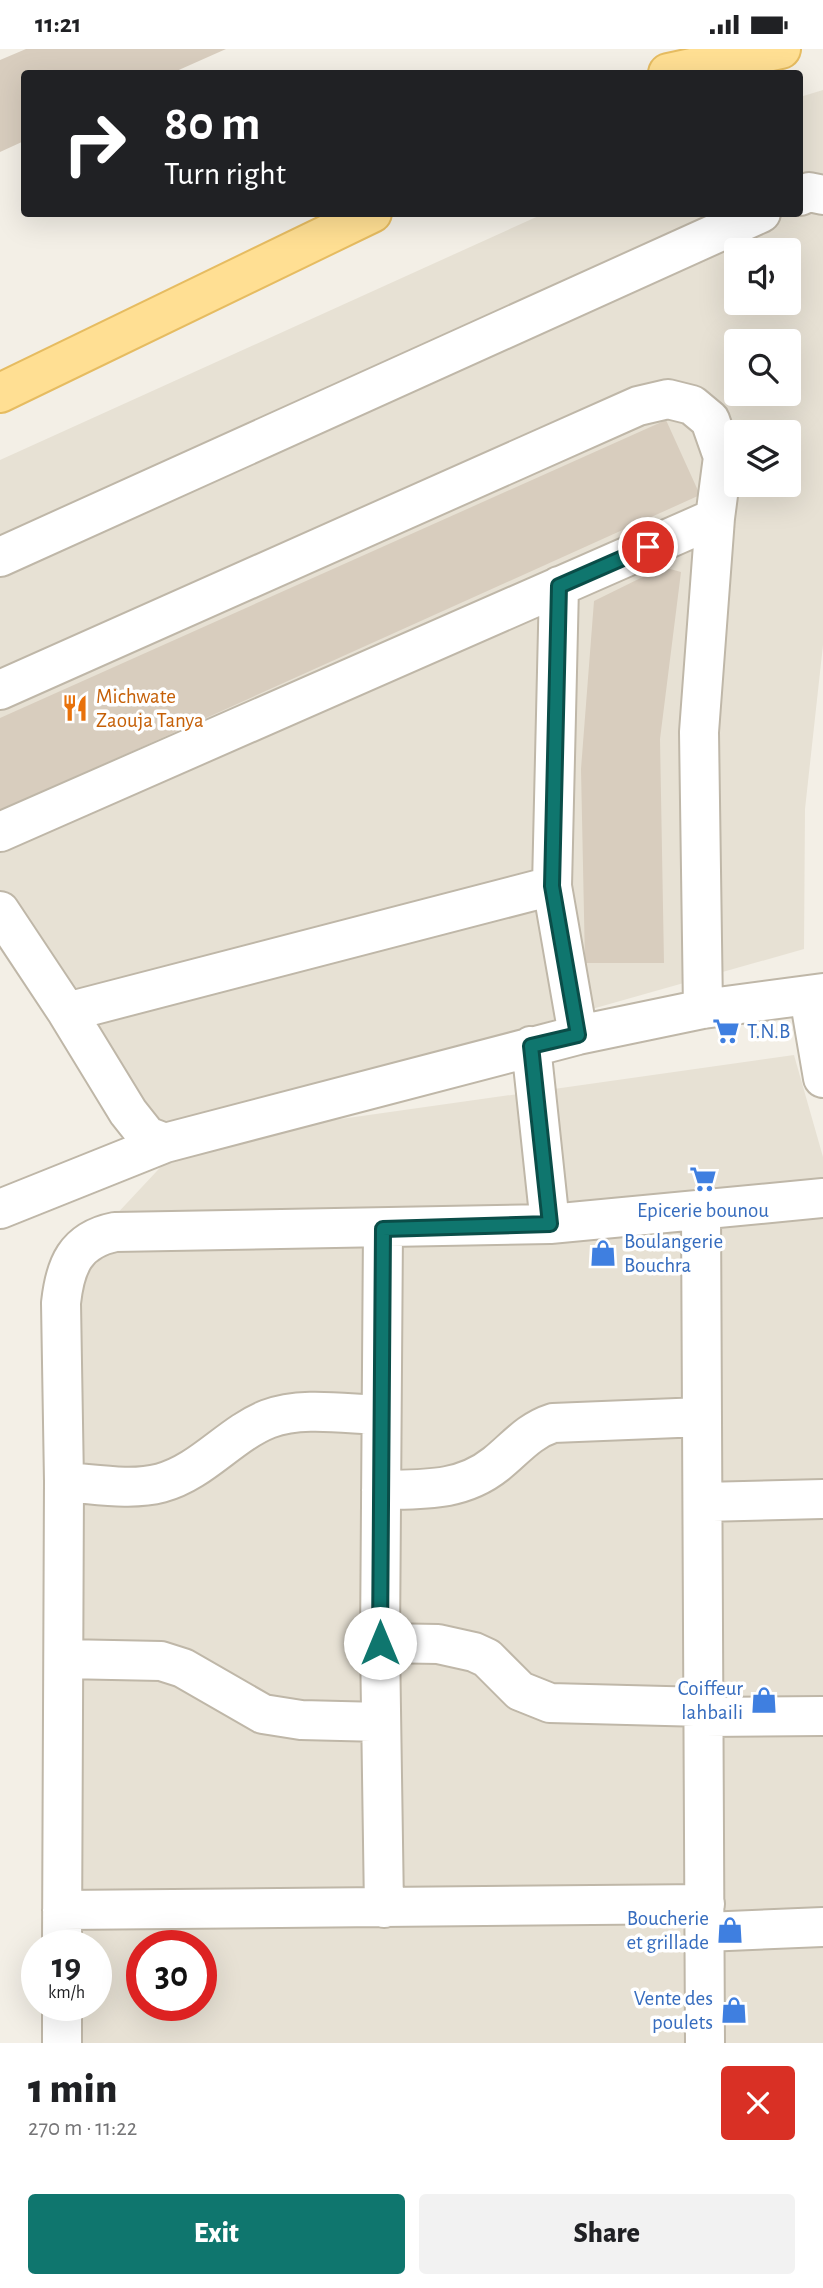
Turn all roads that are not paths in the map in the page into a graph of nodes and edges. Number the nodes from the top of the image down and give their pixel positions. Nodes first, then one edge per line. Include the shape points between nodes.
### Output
1 (696, 49) edge
2 (780, 49) edge
3 (665, 70) edge
4 (682, 70) edge
5 (803, 194) edge
6 (823, 195) edge
7 (364, 217) edge
8 (752, 217) edge
9 (0, 393) edge
10 (715, 518) junction
11 (0, 557) edge
12 (559, 586) junction
13 (0, 690) edge
14 (0, 832) edge
15 (552, 886) junction
16 (0, 911) edge
17 (816, 994) edge
18 (703, 1009) junction
19 (67, 1011) junction
20 (578, 1035) junction
21 (531, 1046) junction
22 (823, 1078) edge
23 (165, 1143) junction
24 (823, 1198) edge
25 (0, 1209) edge
26 (701, 1211) junction
27 (550, 1224) junction
28 (383, 1229) junction
29 (381, 1415) junction
30 (702, 1417) junction
31 (64, 1482) junction
32 (380, 1490) junction
33 (823, 1499) edge
34 (703, 1502) junction
35 (380, 1643) junction
36 (64, 1659) junction
37 (704, 1712) junction
38 (823, 1716) edge
39 (380, 1722) junction
40 (384, 1908) junction
41 (705, 1918) junction
42 (823, 1927) edge
43 (62, 1928) edge
44 (62, 2021) edge
45 (62, 2043) edge
46 (705, 2043) edge

1 - 3 main road
2 - 4 main road
5 - 6 street
7 - 9 main road
8 - 11 street
10 - 12 street
10 - 13 street via 723,457 710,420 692,405 668,399 638,406
10 - 18 street via 699,732
12 - 14 street
12 - 15 street
15 - 19 street
15 - 20 street
16 - 19 street
17 - 18 street
17 - 22 street
18 - 20 street
19 - 23 street via 128,1112 147,1136
20 - 21 street
21 - 23 street
21 - 27 street
23 - 25 street
24 - 26 street
26 - 27 street
26 - 30 street
27 - 28 street
28 - 29 street
28 - 31 street via 135,1231 88,1240 70,1261 61,1303
29 - 31 street via 298,1413 267,1420 161,1483
29 - 32 street
30 - 32 street via 553,1423 539,1428 462,1485
30 - 34 street
31 - 36 street
32 - 35 street
33 - 34 street
34 - 37 street
35 - 37 street via 438,1644 474,1652 520,1691 550,1703
35 - 39 street
36 - 39 street via 161,1661 183,1668 263,1714
36 - 43 street
37 - 38 street
37 - 41 street
39 - 40 street
40 - 41 street
40 - 43 street
41 - 42 street
41 - 46 street
44 - 45 street

